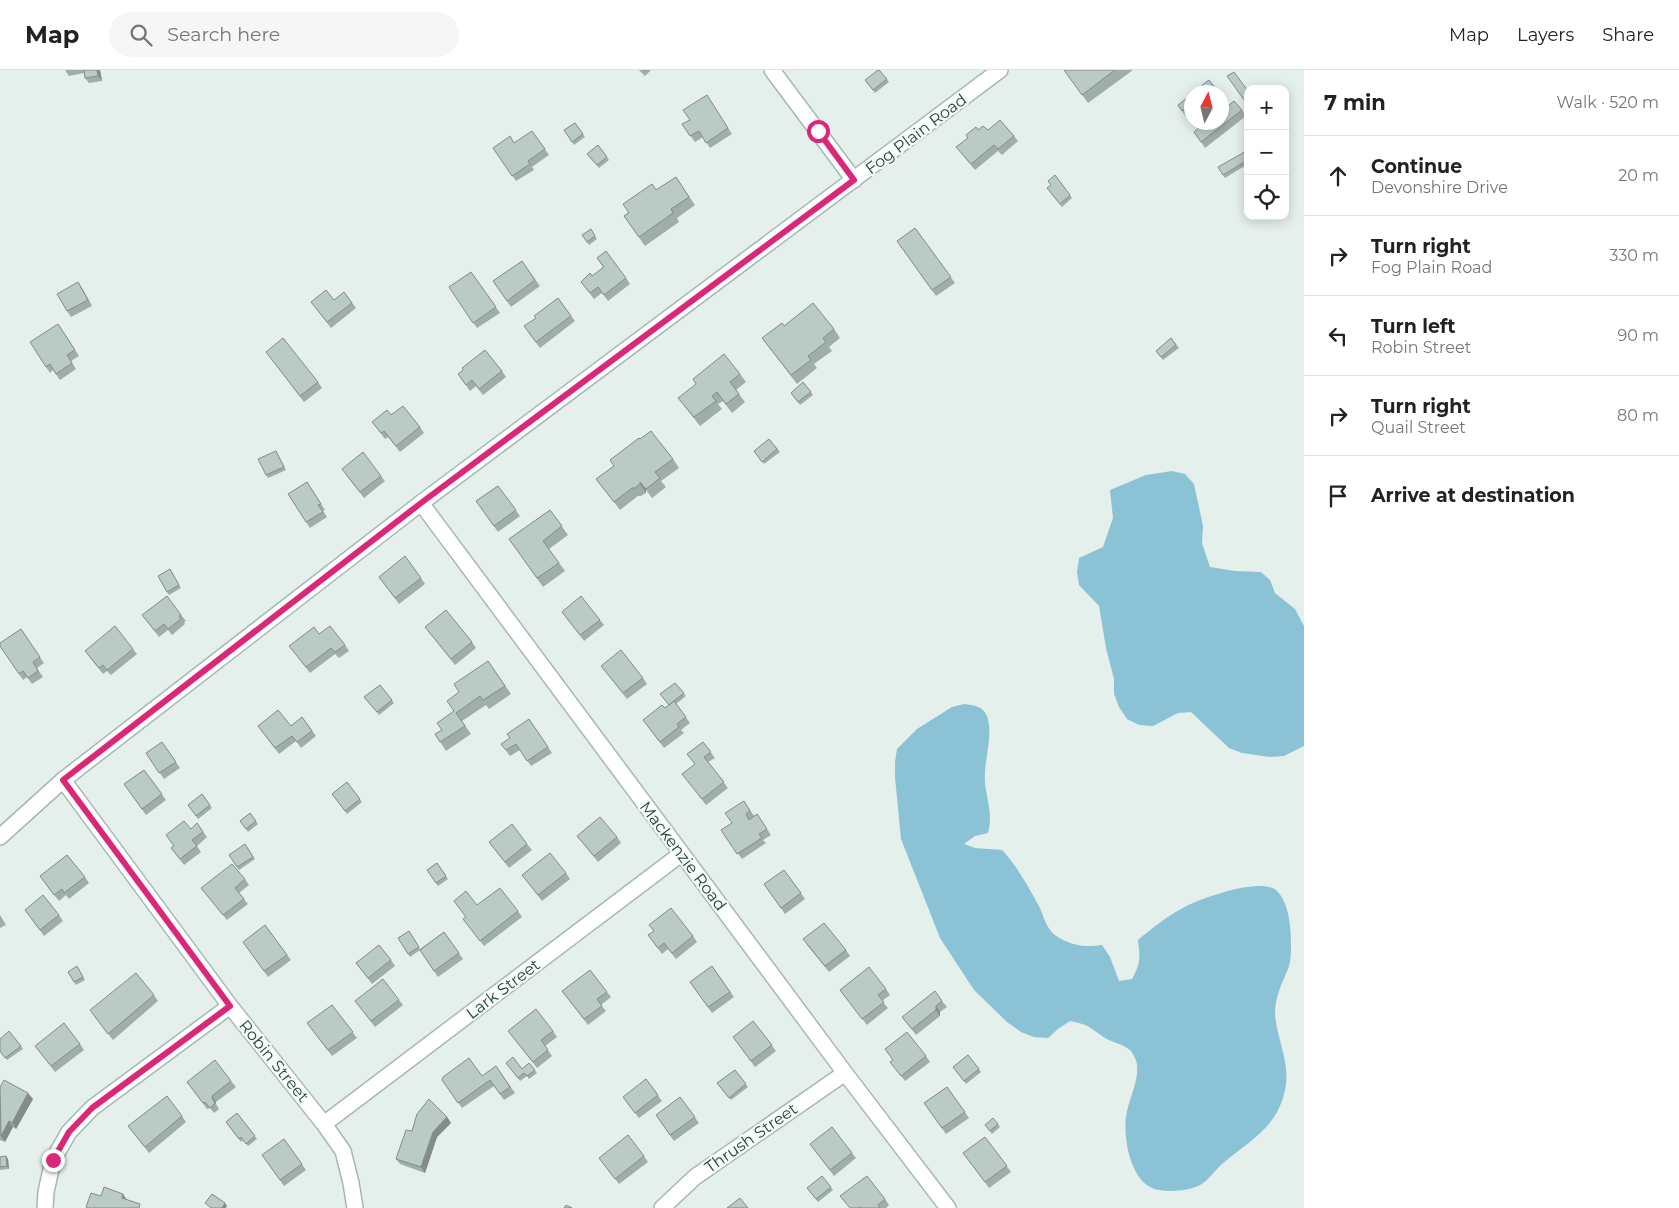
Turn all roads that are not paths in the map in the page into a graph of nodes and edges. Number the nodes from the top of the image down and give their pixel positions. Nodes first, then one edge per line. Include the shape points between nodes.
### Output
1 (772, 70) edge
2 (1000, 70) edge
3 (854, 180) junction
4 (421, 503) junction
5 (63, 780) junction
6 (0, 837) edge
7 (681, 854) junction
8 (230, 1006) junction
9 (845, 1073) junction
10 (324, 1124) junction
11 (45, 1208) edge
12 (355, 1208) edge
13 (662, 1208) edge
14 (948, 1208) edge

1 - 3 street
2 - 3 street, Fog Plain Road
3 - 4 street, Fog Plain Road
4 - 5 street, Fog Plain Road
4 - 7 street, Mackenzie Road
5 - 6 street, Fog Plain Road
5 - 8 street, Robin Street
7 - 9 street, Mackenzie Road
7 - 10 street, Lark Street
8 - 10 street, Robin Street
8 - 11 street via 92,1108 69,1132 53,1160
9 - 13 street, Thrush Street via 695,1177
9 - 14 street, Mackenzie Road
10 - 12 street, Robin Street via 343,1151

